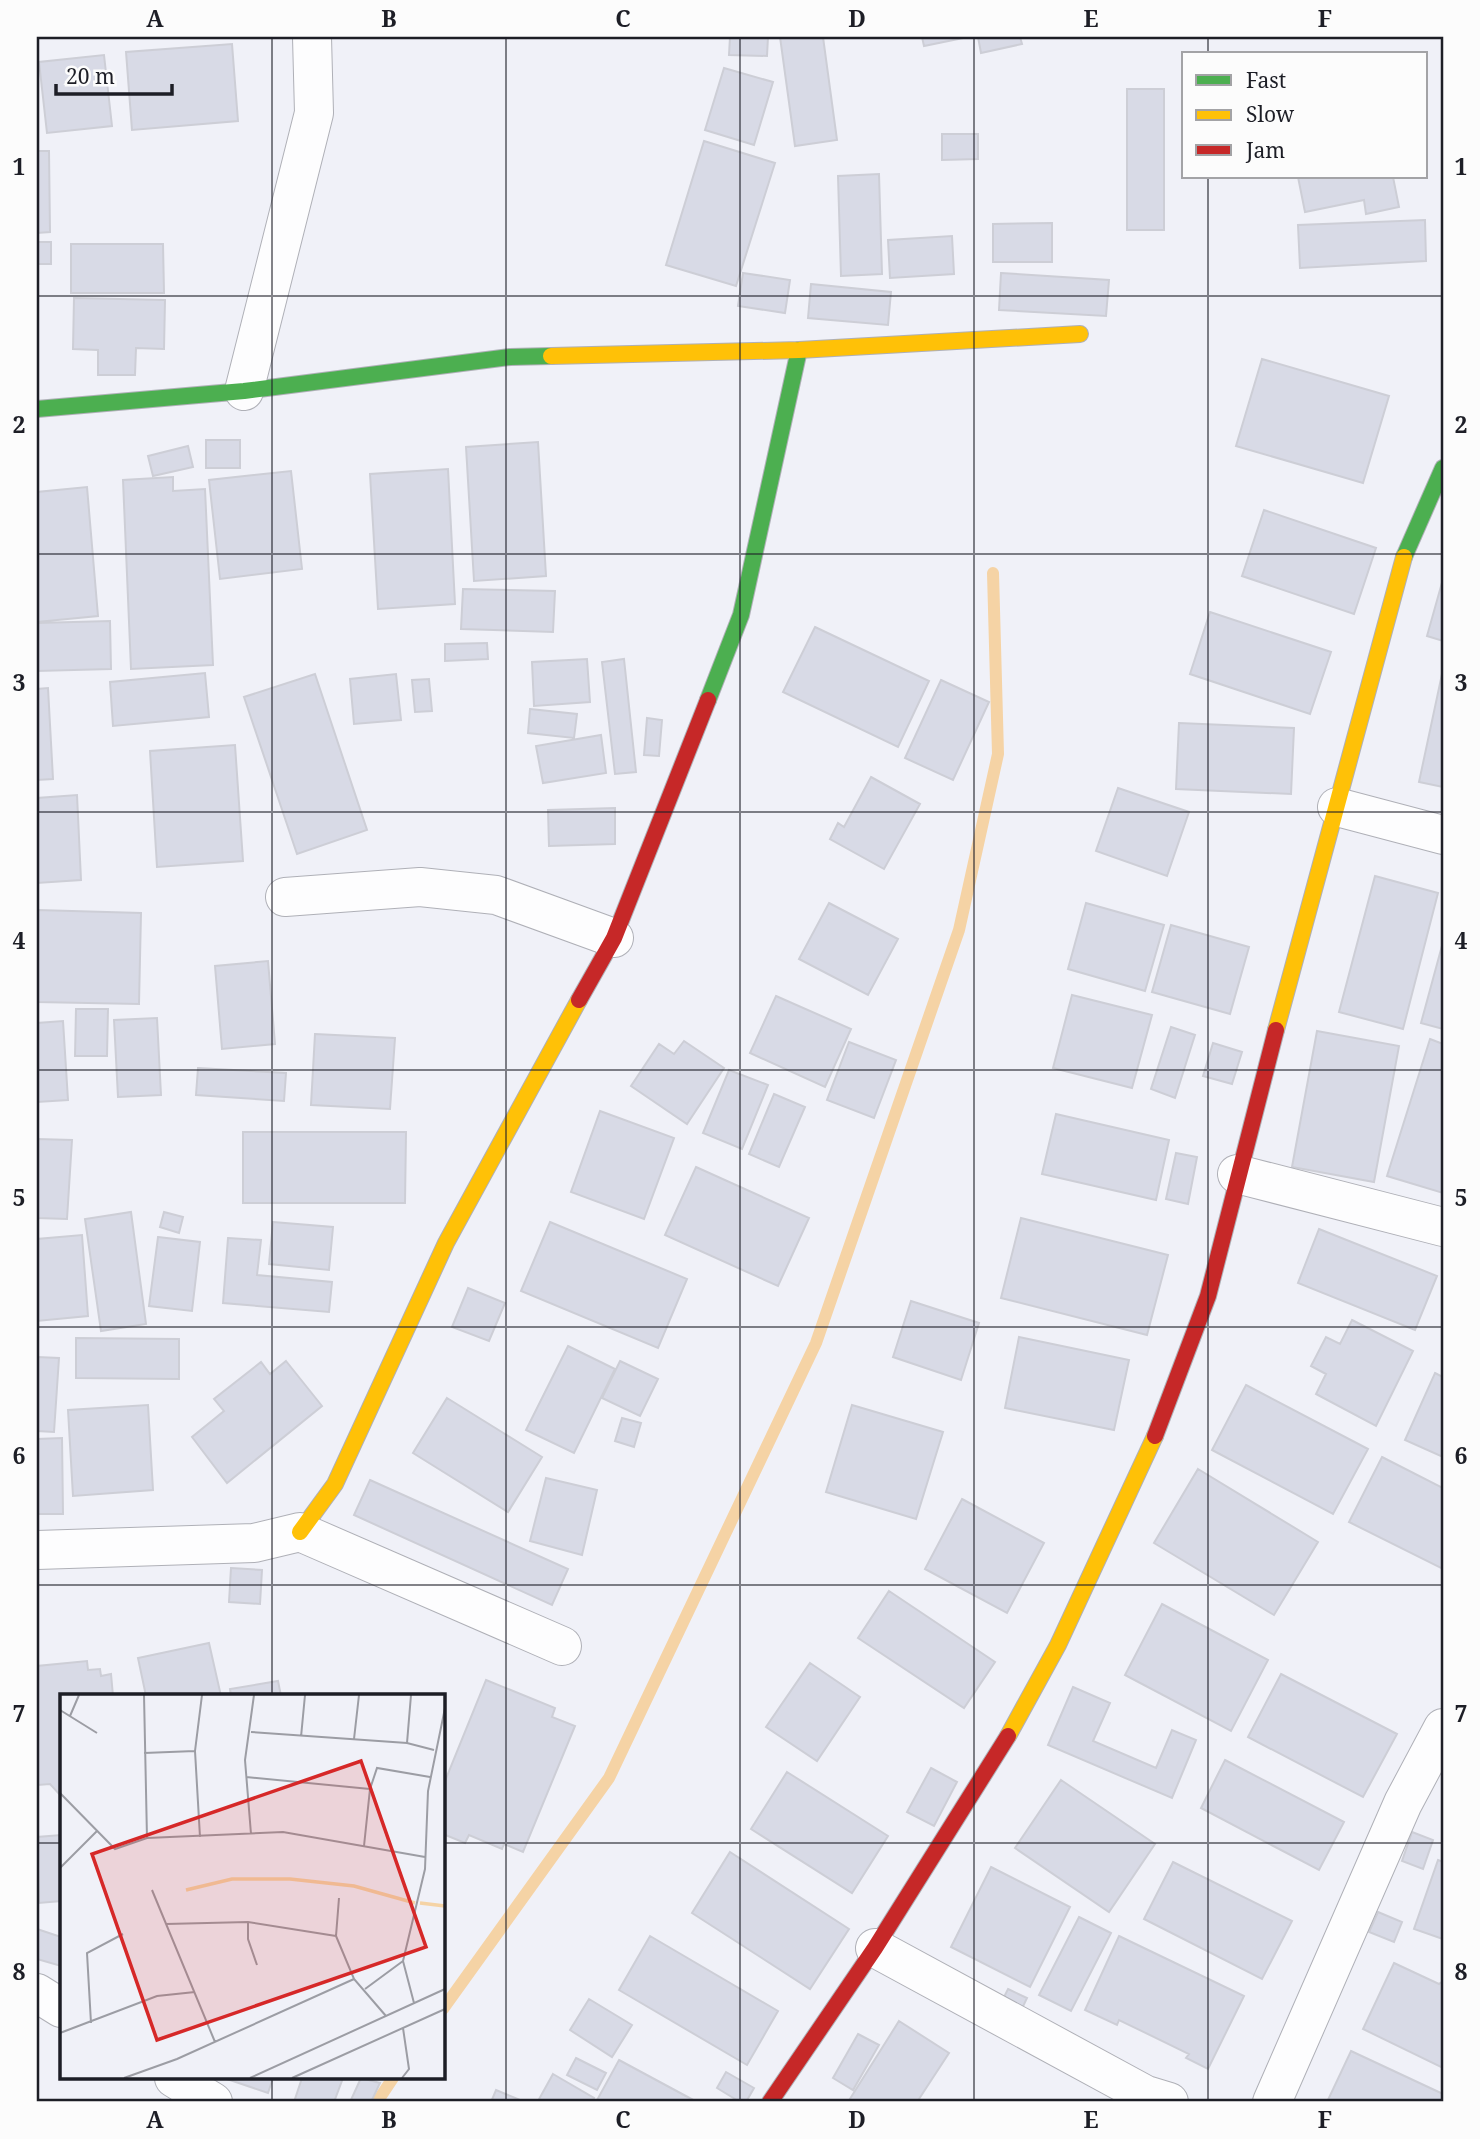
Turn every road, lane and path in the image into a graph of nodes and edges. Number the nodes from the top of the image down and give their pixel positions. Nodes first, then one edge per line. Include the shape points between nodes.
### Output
1 (312, 37) edge
2 (1080, 334) dead end
3 (799, 350) junction
4 (244, 391) junction
5 (37, 409) edge
6 (1443, 468) edge
7 (1337, 807) junction
8 (1443, 835) edge
9 (285, 897) dead end
10 (614, 938) junction
11 (1237, 1174) junction
12 (1443, 1227) edge
13 (300, 1532) junction
14 (37, 1550) edge
15 (562, 1646) dead end
16 (1443, 1728) edge
17 (875, 1948) junction
18 (37, 1993) edge
19 (60, 2007) edge
20 (177, 2080) edge
21 (213, 2102) edge
22 (771, 2102) edge
23 (1169, 2102) edge
24 (1272, 2102) edge

1 - 4 street via 314,113
2 - 3 street
3 - 4 street via 510,357
3 - 10 street via 741,615
4 - 5 street
6 - 7 street via 1398,572
7 - 8 street
7 - 11 street
9 - 10 street via 420,887 496,895
10 - 13 street via 446,1243 335,1484
11 - 12 street
11 - 17 street via 1208,1296 1168,1408 1058,1645 1015,1725
13 - 14 street via 254,1543
13 - 15 street
16 - 24 street via 1403,1803
17 - 22 street
17 - 23 street via 1146,2095
18 - 19 street
20 - 21 street

